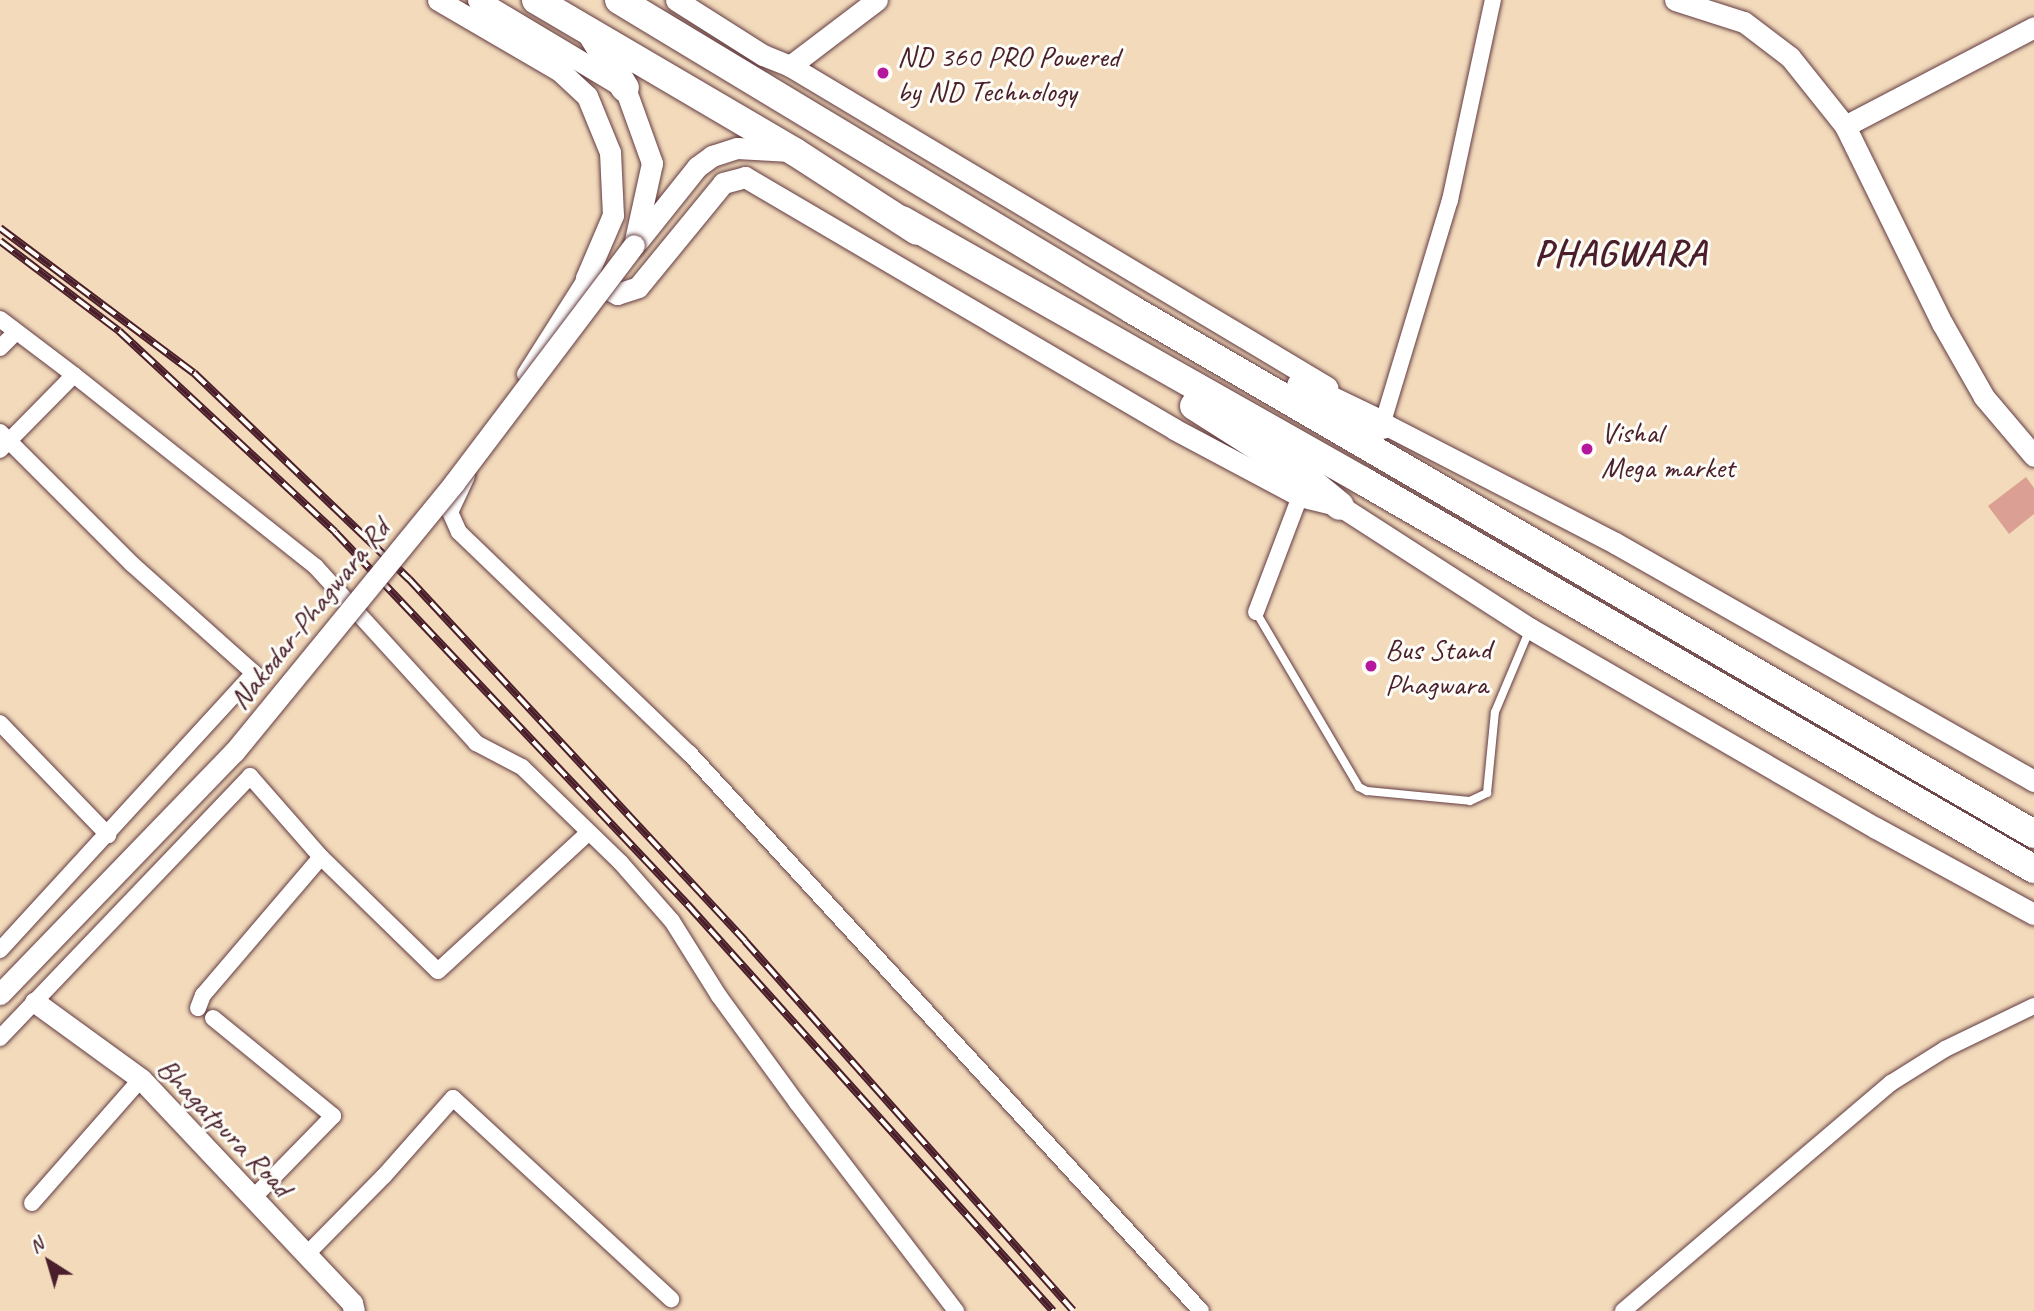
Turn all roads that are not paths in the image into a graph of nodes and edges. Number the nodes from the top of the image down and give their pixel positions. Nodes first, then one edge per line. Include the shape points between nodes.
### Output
1 (438, 0) edge
2 (478, 0) edge
3 (536, 0) edge
4 (619, 0) edge
5 (676, 0) edge
6 (877, 0) edge
7 (1493, 0) edge
8 (1675, 0) edge
9 (2034, 27) edge
10 (590, 31) junction
11 (790, 66) junction
12 (625, 88) junction
13 (1845, 126) junction
14 (795, 152) junction
15 (934, 191) junction
16 (902, 220) junction
17 (634, 245) junction
18 (586, 278) junction
19 (0, 320) edge
20 (16, 332) junction
21 (0, 348) edge
22 (74, 375) junction
23 (1381, 425) junction
24 (3, 441) edge
25 (2034, 456) edge
26 (1300, 496) junction
27 (1340, 506) junction
28 (1256, 612) joint
29 (1531, 629) junction
30 (0, 723) edge
31 (2034, 781) edge
32 (588, 833) junction
33 (2034, 834) edge
34 (108, 835) junction
35 (321, 857) junction
36 (2034, 869) edge
37 (2034, 914) edge
38 (0, 950) edge
39 (0, 994) edge
40 (35, 1002) junction
41 (2034, 1006) edge
42 (198, 1009) dead end
43 (214, 1018) dead end
44 (0, 1038) edge
45 (141, 1079) junction
46 (253, 1198) junction
47 (32, 1203) dead end
48 (306, 1255) junction
49 (671, 1299) dead end
50 (354, 1311) edge
51 (956, 1311) edge
52 (1202, 1311) edge
53 (1623, 1311) edge

1 - 18 main road via 560,71 587,96 610,152 613,215
2 - 12 main road
3 - 10 highway
4 - 15 highway
5 - 11 main road via 763,55
6 - 11 main road
7 - 23 street via 1450,200
8 - 13 main road via 1744,23 1790,57
9 - 13 main road
10 - 12 highway
10 - 14 highway
11 - 23 main road via 1319,382
12 - 17 main road via 652,163
13 - 25 main road via 1984,397
14 - 16 highway
14 - 17 main road, Nakodar-Phagwara Rd via 737,148 712,156 697,167
15 - 23 highway via 1063,249 1331,403
15 - 33 highway
16 - 27 highway via 986,281 1301,474
16 - 36 highway
17 - 39 main road, Nakodar-Phagwara Rd, bridge via 454,483 234,752
18 - 26 main road via 617,294 638,287 723,183 745,177 1174,429
18 - 52 street via 483,440 450,512 459,532 689,753
19 - 20 street
20 - 21 street
20 - 22 street
22 - 24 street
22 - 32 street via 316,567 475,743 522,767
23 - 31 main road via 1615,543
24 - 34 street via 254,673
26 - 27 main road
26 - 28 street
27 - 29 main road
28 - 29 lane via 1359,787 1471,802 1487,793 1495,712
29 - 37 main road
30 - 34 street
32 - 35 street via 438,971
32 - 51 street via 672,921 796,1103
34 - 38 street
35 - 40 street via 250,776
35 - 42 street via 203,995
40 - 44 street
40 - 45 main road, Bhagatpura Road
41 - 53 street via 1945,1049 1891,1083
43 - 46 street via 333,1116
45 - 46 main road, Bhagatpura Road
45 - 47 street
46 - 48 main road, Bhagatpura Road
48 - 49 street via 453,1098
48 - 50 main road, Bhagatpura Road via 352,1303

